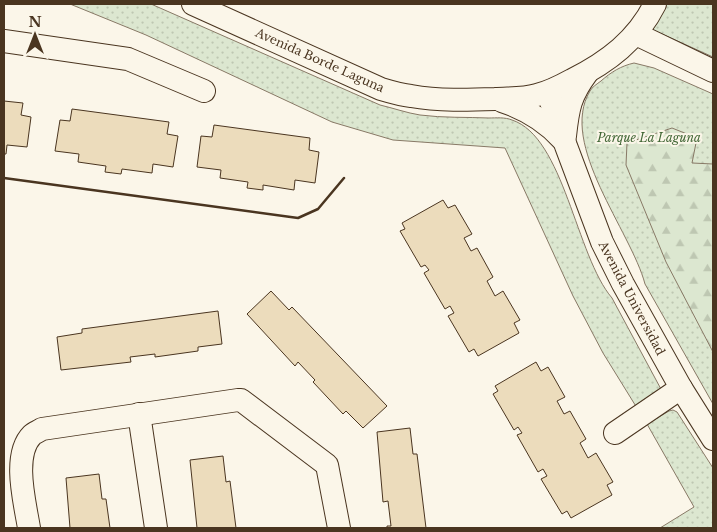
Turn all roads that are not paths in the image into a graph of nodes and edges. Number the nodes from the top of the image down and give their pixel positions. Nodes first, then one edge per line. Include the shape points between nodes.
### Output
1 (193, 4) edge
2 (655, 4) edge
3 (636, 34) junction
4 (4, 41) edge
5 (713, 71) edge
6 (589, 72) junction
7 (204, 90) dead end
8 (548, 92) junction
9 (496, 99) junction
10 (564, 142) junction
11 (681, 388) junction
12 (139, 414) junction
13 (614, 433) dead end
14 (713, 439) edge
15 (29, 528) edge
16 (156, 528) edge
17 (338, 528) edge

1 - 9 street, Avenida Borde Laguna via 382,89 412,96
2 - 3 street, Avenida Borde Laguna
3 - 5 street
3 - 6 street, Avenida Borde Laguna
4 - 7 street via 128,59
6 - 8 street, Avenida Borde Laguna
6 - 10 street via 571,98
8 - 9 street, Avenida Borde Laguna via 524,98
8 - 10 street, Avenida Universidad
9 - 10 street via 540,118
10 - 11 street, Avenida Universidad via 602,242
11 - 13 street
11 - 14 street, Avenida Universidad
12 - 15 street via 42,429 32,435 20,466
12 - 16 street
12 - 17 street via 241,400 327,466

